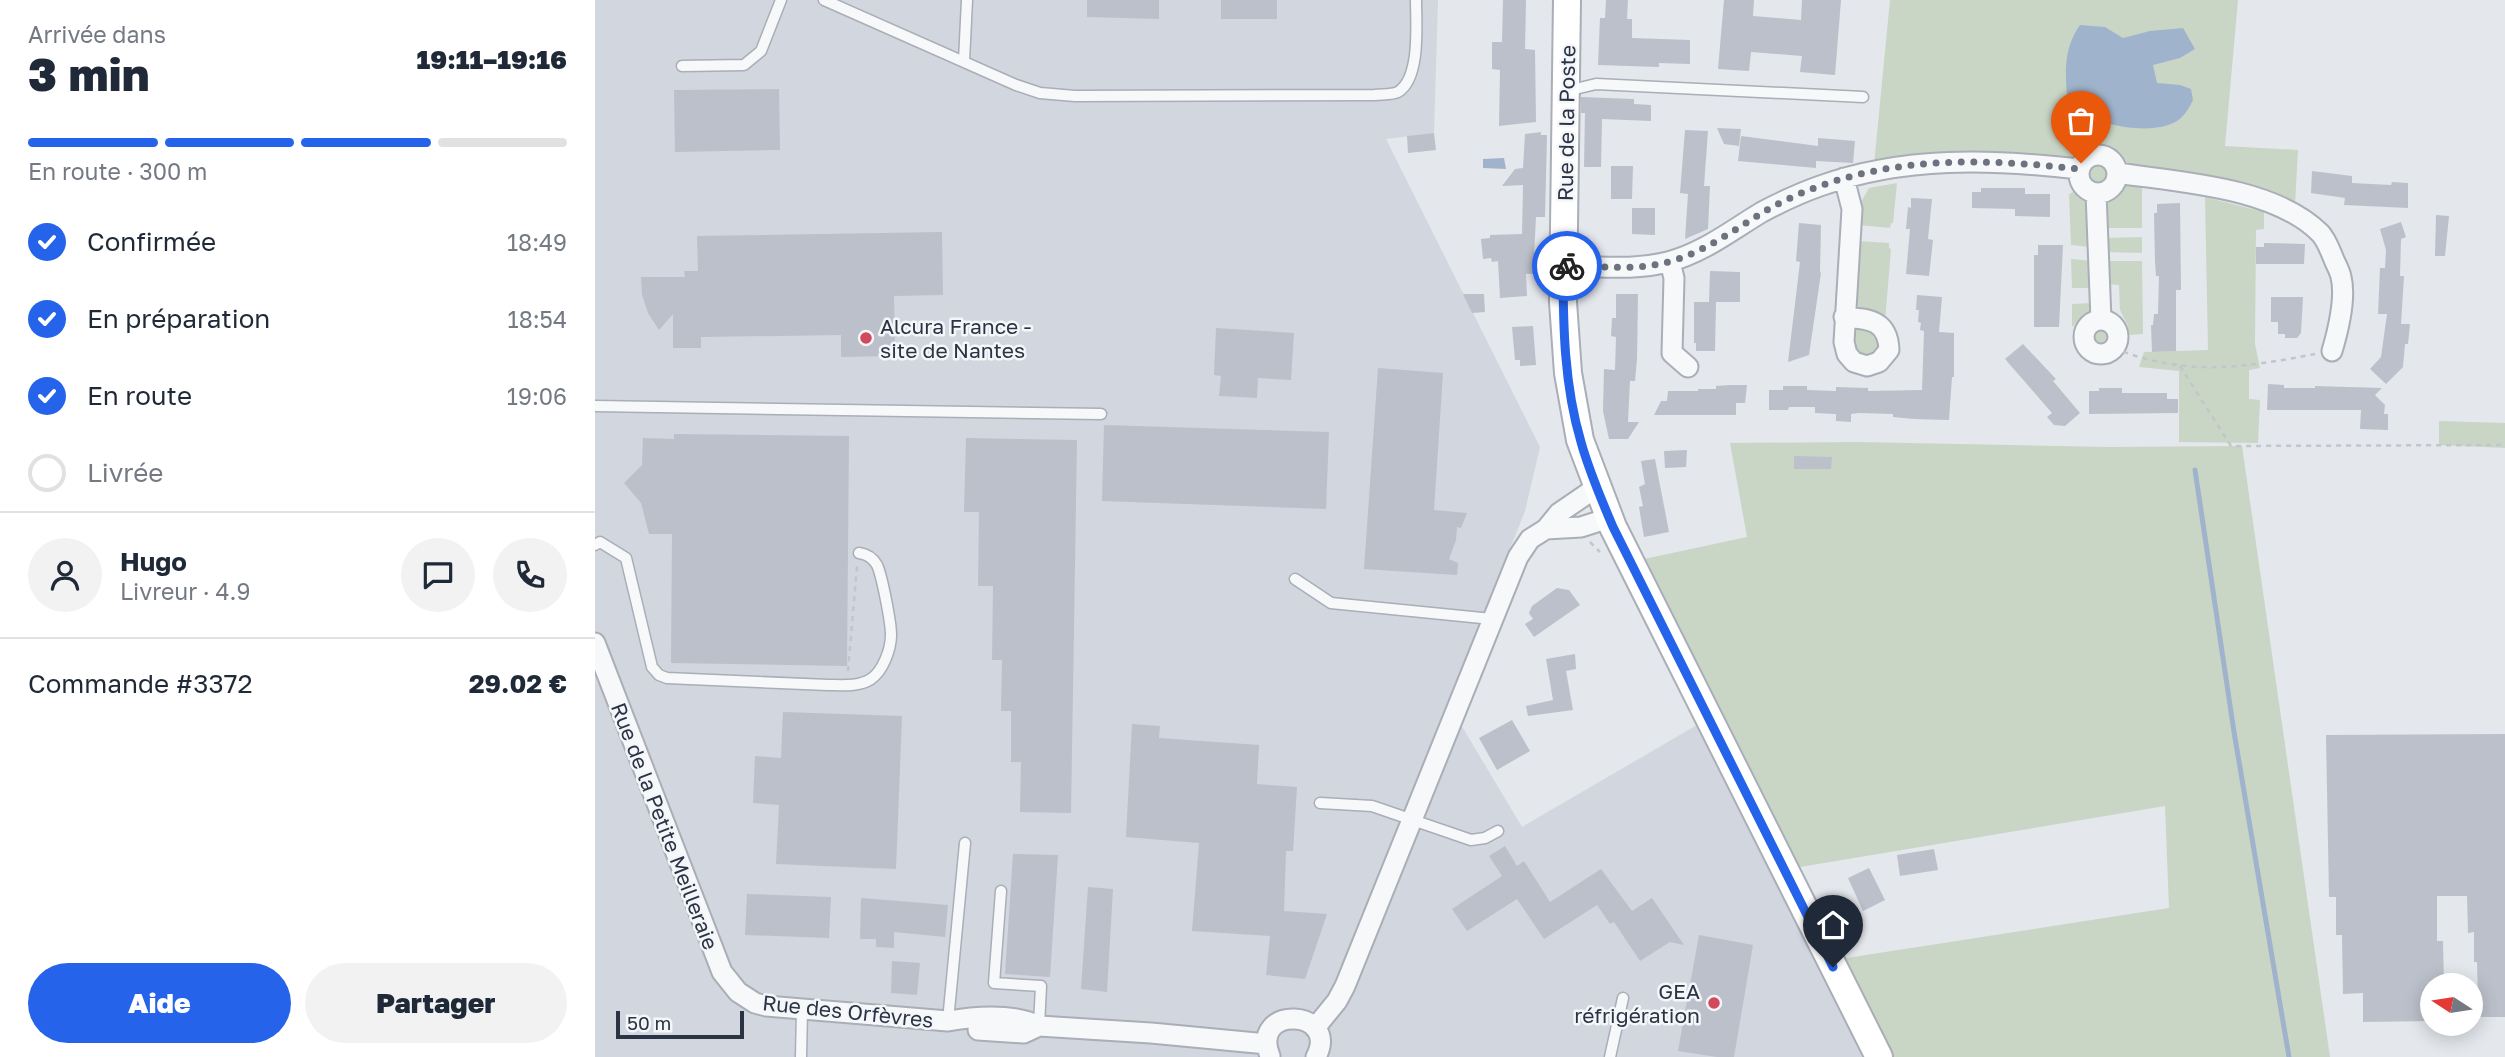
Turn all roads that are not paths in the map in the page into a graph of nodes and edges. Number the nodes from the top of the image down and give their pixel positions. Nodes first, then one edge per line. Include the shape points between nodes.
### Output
1 (781, 0) edge
2 (824, 0) edge
3 (967, 0) edge
4 (1416, 0) edge
5 (1567, 0) edge
6 (964, 61) junction
7 (682, 65) dead end
8 (1567, 91) junction
9 (1863, 97) dead end
10 (2079, 169) junction
11 (2117, 173) junction
12 (1844, 178) junction
13 (2096, 193) junction
14 (1669, 262) junction
15 (1563, 265) junction
16 (1844, 317) dead end
17 (2101, 320) junction
18 (2332, 351) road end
19 (1688, 367) dead end
20 (595, 406) edge
21 (1101, 414) dead end
22 (1597, 487) junction
23 (1609, 518) junction
24 (1546, 528) junction
25 (595, 545) edge
26 (859, 553) road end
27 (1295, 579) dead end
28 (1492, 619) junction
29 (595, 643) edge
30 (1319, 803) dead end
31 (1411, 819) junction
32 (1498, 831) dead end
33 (965, 843) dead end
34 (1001, 891) dead end
35 (1623, 998) dead end
36 (748, 999) joint
37 (801, 1010) junction
38 (949, 1021) junction
39 (1039, 1026) junction
40 (1315, 1028) junction
41 (1269, 1051) edge
42 (801, 1057) edge
43 (1316, 1057) edge
44 (1610, 1057) edge
45 (1879, 1057) edge

1 - 7 lane via 761,51 744,65
2 - 6 lane
3 - 6 lane
4 - 6 lane via 1415,56 1407,83 1386,94 1075,96 1040,93
5 - 8 street, Rue de la Poste
8 - 9 lane via 1596,84
8 - 15 street, Rue de la Poste
10 - 11 street via 2085,159 2097,154 2113,162
10 - 12 street via 1991,160 1870,171
10 - 13 street via 2084,188
11 - 13 street via 2109,190
11 - 18 street via 2239,193 2273,204 2315,229 2342,277 2340,322
12 - 14 street via 1791,197 1700,250
12 - 16 street via 1851,209
13 - 17 street
14 - 15 street via 1625,269
14 - 19 street via 1674,278 1672,353
15 - 22 street, Rue de la Poste via 1571,396
17 - 17 street via 2115,327 2118,338 2110,352 2099,354 2085,344 2084,333 2090,323
20 - 21 lane
22 - 23 street, Rue de la Poste
22 - 24 street via 1571,502
23 - 24 street via 1581,527
23 - 45 street, Rue de la Poste
24 - 28 street via 1523,548
25 - 26 lane via 600,542 626,558 652,667 659,675 847,685 870,680 880,669 891,634 876,564
27 - 28 lane via 1331,603
28 - 31 street
29 - 36 street, Rue de la Petite Meilleraie via 722,972
30 - 31 lane via 1371,806
31 - 32 lane via 1471,841
31 - 40 street via 1345,986
33 - 38 lane
34 - 39 lane via 994,983 1041,986
35 - 44 lane
36 - 37 street, Rue des Orfèvres
37 - 38 street, Rue des Orfèvres
37 - 42 lane
38 - 39 street, Rue des Orfèvres via 970,1030 1024,1033
39 - 41 street, Rue des Orfèvres via 1151,1033
40 - 41 street via 1301,1018 1285,1019 1272,1028
40 - 43 street via 1320,1044

